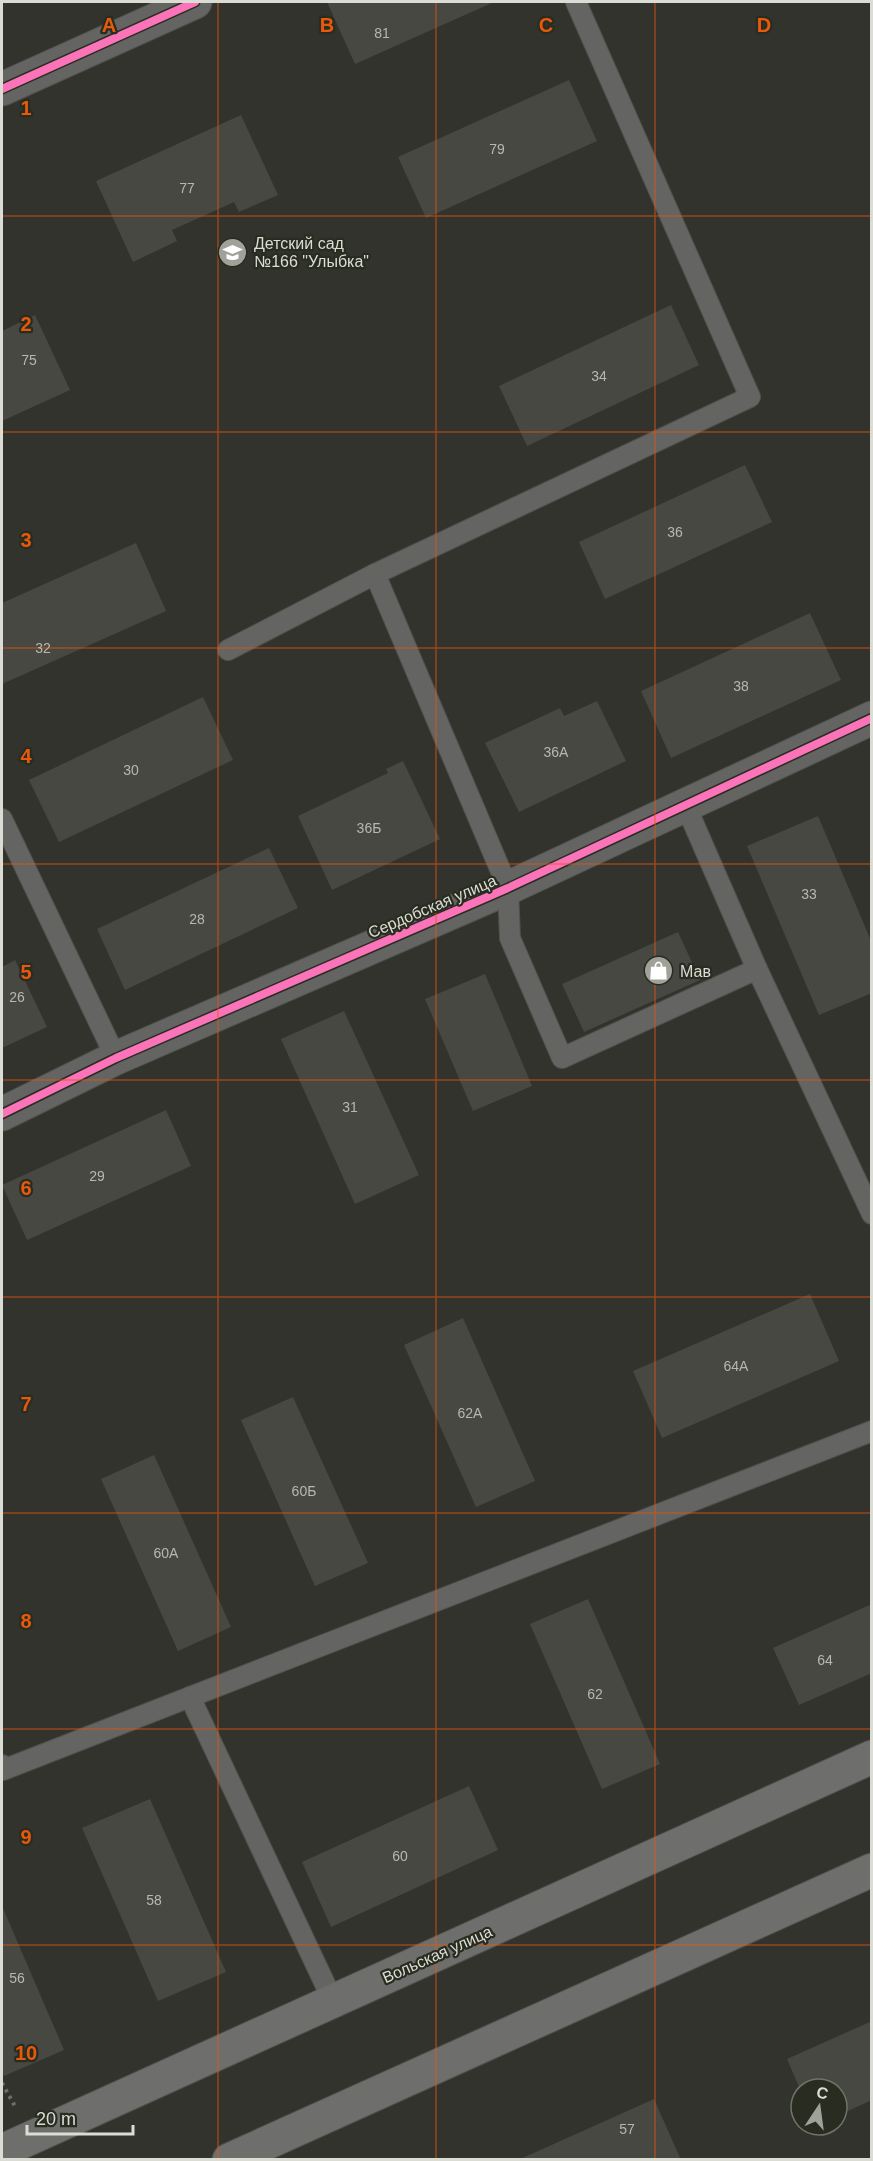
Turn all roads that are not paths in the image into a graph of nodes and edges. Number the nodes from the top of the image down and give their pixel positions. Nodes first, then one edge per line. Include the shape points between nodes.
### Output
1 (195, 2) edge
2 (576, 2) edge
3 (2, 88) edge
4 (375, 574) junction
5 (228, 650) dead end
6 (872, 718) edge
7 (686, 804) junction
8 (2, 819) edge
9 (508, 888) junction
10 (757, 969) junction
11 (116, 1058) junction
12 (2, 1114) edge
13 (872, 1214) edge
14 (872, 1431) edge
15 (190, 1696) junction
16 (872, 1757) edge
17 (2, 1765) edge
18 (872, 1870) edge
19 (333, 2001) junction
20 (2, 2151) edge
21 (229, 2160) edge

1 - 3 street
2 - 4 lane via 750,397
4 - 5 lane
4 - 9 lane
6 - 7 street, Сердобская улица
7 - 9 street, Сердобская улица
7 - 10 lane
8 - 11 lane
9 - 10 lane via 510,938 562,1058
9 - 11 street, Сердобская улица
10 - 13 lane
11 - 12 street, Сердобская улица
14 - 15 lane
15 - 17 lane via 3,1770
15 - 19 lane
16 - 19 main road, Вольская улица
18 - 21 main road
19 - 20 main road, Вольская улица

